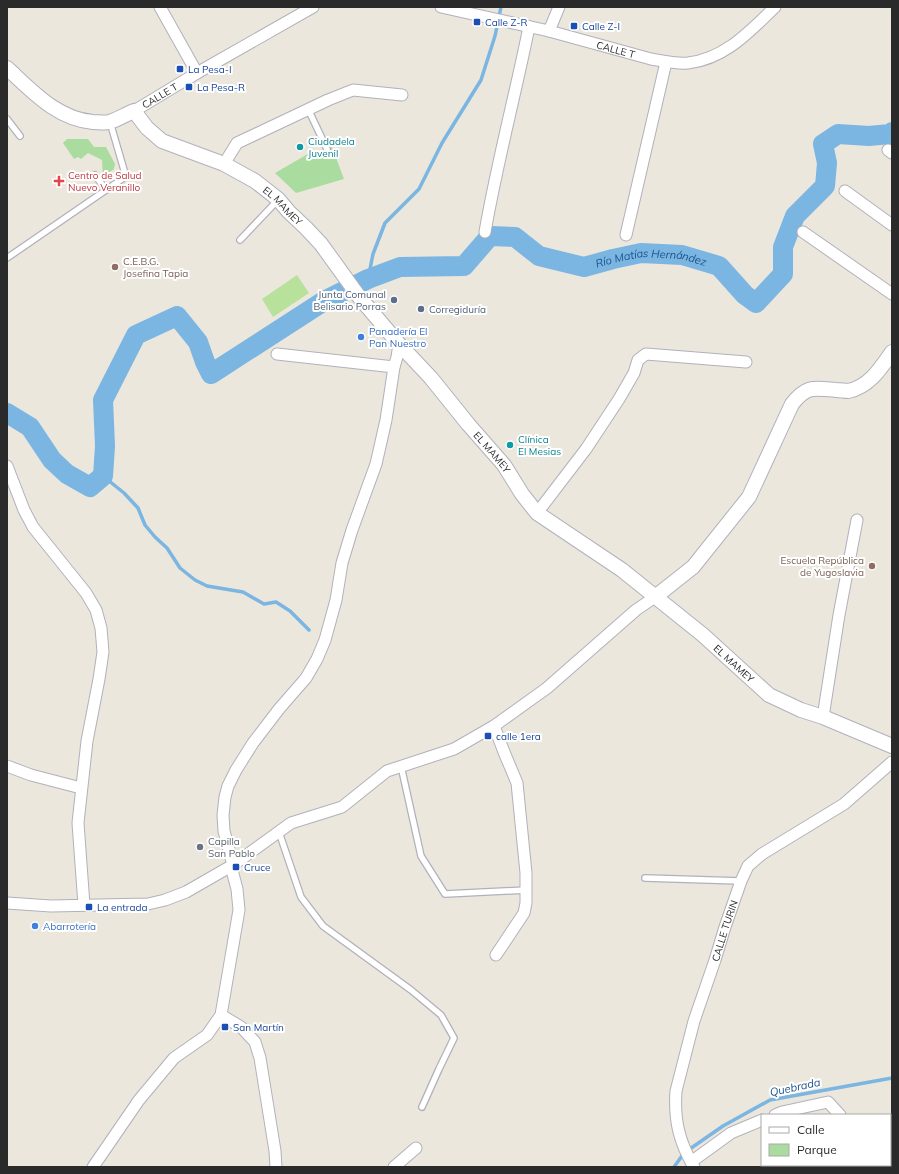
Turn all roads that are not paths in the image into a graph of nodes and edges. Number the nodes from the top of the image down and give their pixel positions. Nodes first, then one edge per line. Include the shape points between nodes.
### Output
1 (160, 7) edge
2 (313, 7) edge
3 (441, 7) edge
4 (559, 7) edge
5 (775, 7) edge
6 (529, 27) junction
7 (549, 31) junction
8 (666, 62) junction
9 (7, 68) edge
10 (197, 73) junction
11 (402, 95) dead end
12 (308, 109) junction
13 (134, 111) junction
14 (7, 119) edge
15 (110, 122) junction
16 (20, 136) dead end
17 (327, 149) dead end
18 (224, 164) junction
19 (95, 176) dead end
20 (106, 190) junction
21 (845, 191) dead end
22 (278, 200) junction
23 (892, 225) edge
24 (484, 232) dead end
25 (803, 232) dead end
26 (626, 235) dead end
27 (240, 240) dead end
28 (7, 258) edge
29 (892, 294) edge
30 (399, 344) junction
31 (892, 352) edge
32 (277, 354) dead end
33 (746, 362) dead end
34 (394, 366) junction
35 (7, 466) edge
36 (537, 513) junction
37 (857, 520) dead end
38 (656, 597) junction
39 (823, 717) junction
40 (494, 726) junction
41 (892, 746) edge
42 (892, 762) edge
43 (7, 766) edge
44 (401, 766) junction
45 (81, 788) junction
46 (279, 832) junction
47 (233, 865) junction
48 (645, 878) dead end
49 (741, 881) junction
50 (526, 890) junction
51 (7, 903) edge
52 (84, 905) junction
53 (496, 955) dead end
54 (221, 1015) junction
55 (422, 1107) dead end
56 (777, 1114) edge
57 (839, 1114) edge
58 (761, 1120) edge
59 (416, 1148) dead end
60 (691, 1162) edge
61 (93, 1167) edge
62 (276, 1167) edge
63 (394, 1167) edge

1 - 10 street
2 - 10 street, CALLE T
3 - 6 street, CALLE T
4 - 7 street
5 - 8 street, CALLE T via 740,41 722,53 687,63
6 - 7 street, CALLE T
6 - 24 street
7 - 8 street, CALLE T
8 - 26 street
9 - 15 street, CALLE T via 57,111 75,119
10 - 13 street, CALLE T
11 - 12 street via 353,90
12 - 17 lane
12 - 18 street via 237,143
13 - 15 street, CALLE T
13 - 18 street, EL MAMEY via 147,128 162,141
14 - 16 lane
15 - 20 lane via 125,174
18 - 22 street, EL MAMEY via 255,182
19 - 20 lane
20 - 28 lane
21 - 23 street
22 - 27 lane
22 - 30 street, EL MAMEY via 306,228
25 - 29 street
30 - 34 street
30 - 36 street, EL MAMEY via 432,378 504,465
31 - 38 street via 874,376 856,388 848,391 812,388 799,396 792,404 749,497 693,567
32 - 34 street
33 - 36 street via 646,354 638,360 619,400 586,449
34 - 47 street via 376,464 342,563 336,600 325,640 306,678 253,743 228,786 223,815 224,831
35 - 45 street via 33,527 86,593 96,610 101,628 103,652
36 - 38 street, EL MAMEY via 622,570
37 - 39 street
38 - 39 street, EL MAMEY via 703,634 769,695
38 - 40 street via 636,610 547,688
39 - 41 street, EL MAMEY
40 - 44 street via 454,749
40 - 50 street via 517,783
42 - 49 street, CALLE TURIN via 844,804 756,858 748,866
43 - 45 street
44 - 46 street via 382,774 342,806 297,820
44 - 50 lane via 421,856 445,894
45 - 52 street via 78,823
46 - 47 street
46 - 55 lane via 301,898 323,926 441,1015 454,1038
47 - 52 street via 186,892 165,900 148,904
47 - 54 street via 232,874 237,889 239,910
48 - 49 lane
49 - 60 street, CALLE TURIN via 694,1022 679,1077 675,1102 678,1130
50 - 53 street via 524,913
51 - 52 street
54 - 61 street via 207,1035 174,1058 139,1100
54 - 62 street via 241,1027 256,1042
56 - 57 street via 828,1102
58 - 60 street via 731,1133
59 - 63 street

